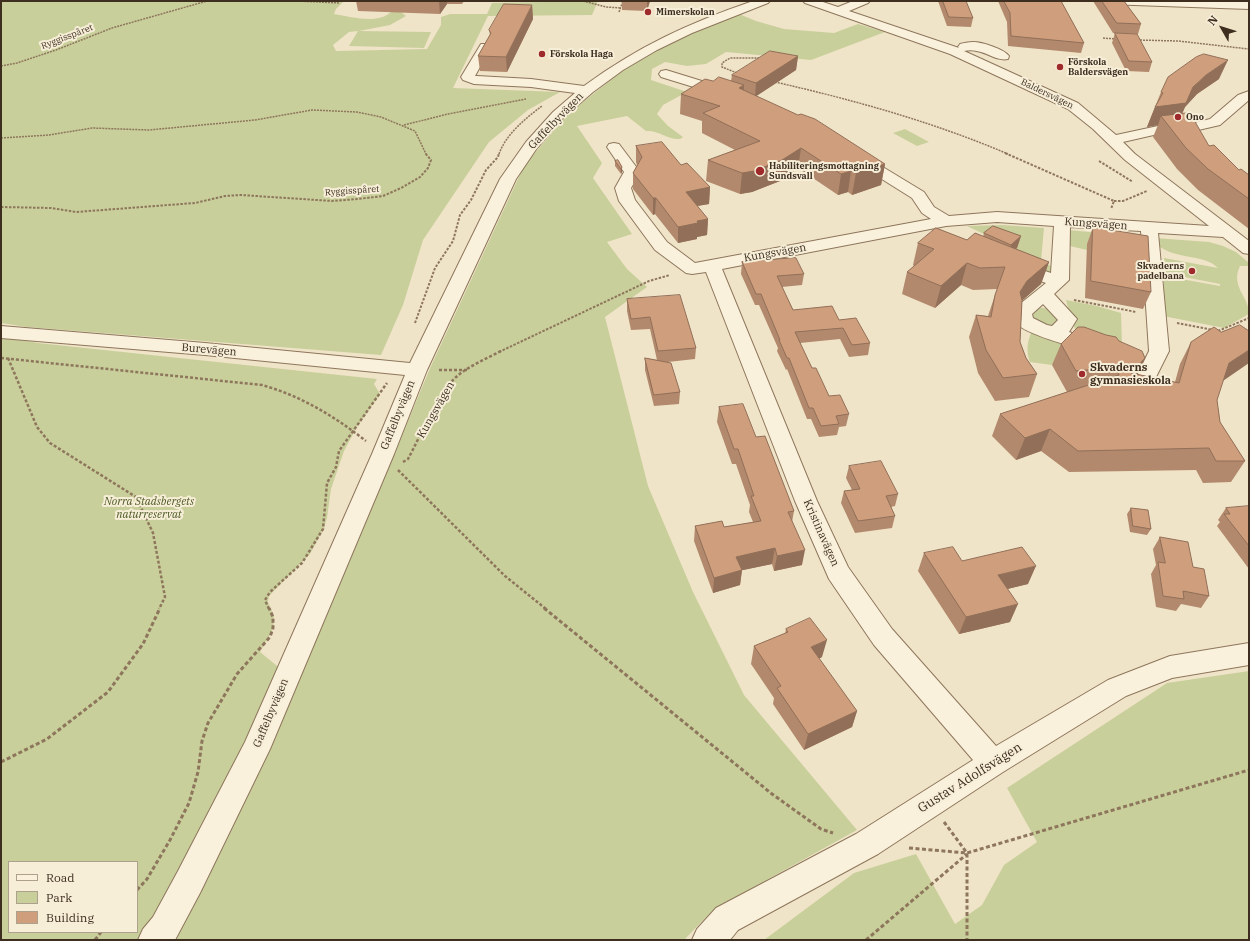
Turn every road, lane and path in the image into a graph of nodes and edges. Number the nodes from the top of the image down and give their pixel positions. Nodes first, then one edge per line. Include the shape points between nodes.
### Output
1 (207, 1) edge
2 (298, 1) edge
3 (583, 1) edge
4 (623, 1) edge
5 (764, 1) edge
6 (808, 1) edge
7 (864, 1) edge
8 (1105, 1) edge
9 (340, 3) dead end
10 (1249, 5) edge
11 (621, 8) junction
12 (838, 11) junction
13 (619, 12) dead end
14 (1103, 38) dead end
15 (1117, 39) edge
16 (1131, 40) edge
17 (485, 47) edge
18 (1249, 49) edge
19 (954, 51) junction
20 (1003, 56) dead end
21 (759, 58) edge
22 (1, 66) edge
23 (666, 74) dead end
24 (740, 74) edge
25 (770, 81) edge
26 (587, 90) junction
27 (1249, 95) edge
28 (738, 97) edge
29 (530, 98) dead end
30 (404, 125) junction
31 (1, 138) edge
32 (1113, 140) junction
33 (614, 147) dead end
34 (844, 149) edge
35 (1099, 161) dead end
36 (1135, 184) dead end
37 (1141, 187) dead end
38 (1114, 201) junction
39 (1, 207) edge
40 (953, 220) junction
41 (1062, 221) junction
42 (1109, 224) junction
43 (1149, 227) junction
44 (1226, 232) junction
45 (963, 238) edge
46 (1249, 249) edge
47 (1003, 262) edge
48 (702, 267) junction
49 (1060, 280) junction
50 (1043, 294) junction
51 (1077, 300) dead end
52 (1111, 308) dead end
53 (1249, 318) edge
54 (1156, 319) junction
55 (1, 332) edge
56 (1050, 332) junction
57 (1106, 351) edge
58 (1, 358) edge
59 (8, 358) junction
60 (1130, 363) edge
61 (417, 370) junction
62 (468, 370) junction
63 (389, 461) junction
64 (1249, 654) edge
65 (1, 762) edge
66 (993, 763) junction
67 (1249, 770) edge
68 (930, 803) junction
69 (867, 844) junction
70 (906, 848) dead end
71 (967, 853) junction
72 (154, 940) edge
73 (708, 940) edge
74 (866, 940) edge
75 (967, 940) edge

1 - 22 path, Ryggisspåret via 112,28 56,50
2 - 9 path
3 - 11 path
4 - 11 path
5 - 26 street, Gaffelbyvägen via 718,16 668,39 627,60
6 - 12 street, Baldersvägen
7 - 12 street
8 - 10 street
11 - 13 path
12 - 19 street, Baldersvägen
14 - 15 path
16 - 18 path via 1178,41
17 - 26 street via 468,77 474,80 531,83
19 - 20 street via 972,45
19 - 32 street, Baldersvägen via 1073,106
21 - 24 path via 730,58 722,63 725,69
23 - 28 street
25 - 38 path via 858,103 934,126 1004,152
26 - 61 street, Gaffelbyvägen via 544,129 522,156
27 - 32 street via 1215,122 1194,127 1158,130
29 - 30 path
30 - 31 path, Ryggisspåret via 357,112 312,110 255,120 149,130 92,128 49,135
30 - 39 path, Ryggisspåret via 415,131 431,160 420,177 383,196 332,200 241,195 195,203 76,212 51,208
32 - 44 street, Baldersvägen via 1130,157
33 - 48 street via 632,172 623,188 626,201 661,246
34 - 40 street via 918,195 928,210
35 - 36 path
37 - 38 path via 1147,191 1123,201
38 - 42 path via 1107,220
40 - 41 street, Kungsvägen via 998,217
40 - 45 street
40 - 48 street, Kungsvägen
41 - 42 street, Kungsvägen
41 - 49 street
42 - 43 street, Kungsvägen
43 - 44 street, Kungsvägen
43 - 54 street
44 - 46 street, Baldersvägen
47 - 49 street via 1042,277
48 - 62 path, Kungsvägen via 649,281 479,362
48 - 66 street, Kristinavägen via 838,572 882,637
49 - 50 street
50 - 56 street via 1068,319 1061,329
50 - 56 street via 1027,308 1023,314 1024,321
51 - 52 path
53 - 54 path via 1221,331
54 - 60 street via 1159,351 1148,375
55 - 61 street, Burevägen
56 - 57 street
58 - 59 path
59 - 63 path via 275,388 310,404 353,430
59 - 65 path via 37,427 50,443 136,497 153,533 165,597 143,644 108,692 47,739
61 - 62 path
61 - 63 street, Gaffelbyvägen
62 - 63 path, Kungsvägen via 454,379 440,399 408,459
63 - 69 path via 505,576 772,794 821,829
63 - 72 street, Gaffelbyvägen via 256,749 189,882 164,928
64 - 66 street, Gustav Adolfsvägen via 1170,667 1117,688
66 - 68 street, Gustav Adolfsvägen
67 - 71 path
68 - 69 street, Gustav Adolfsvägen
68 - 71 path
69 - 73 street, Gustav Adolfsvägen via 727,919
70 - 71 path
71 - 74 path
71 - 75 path

